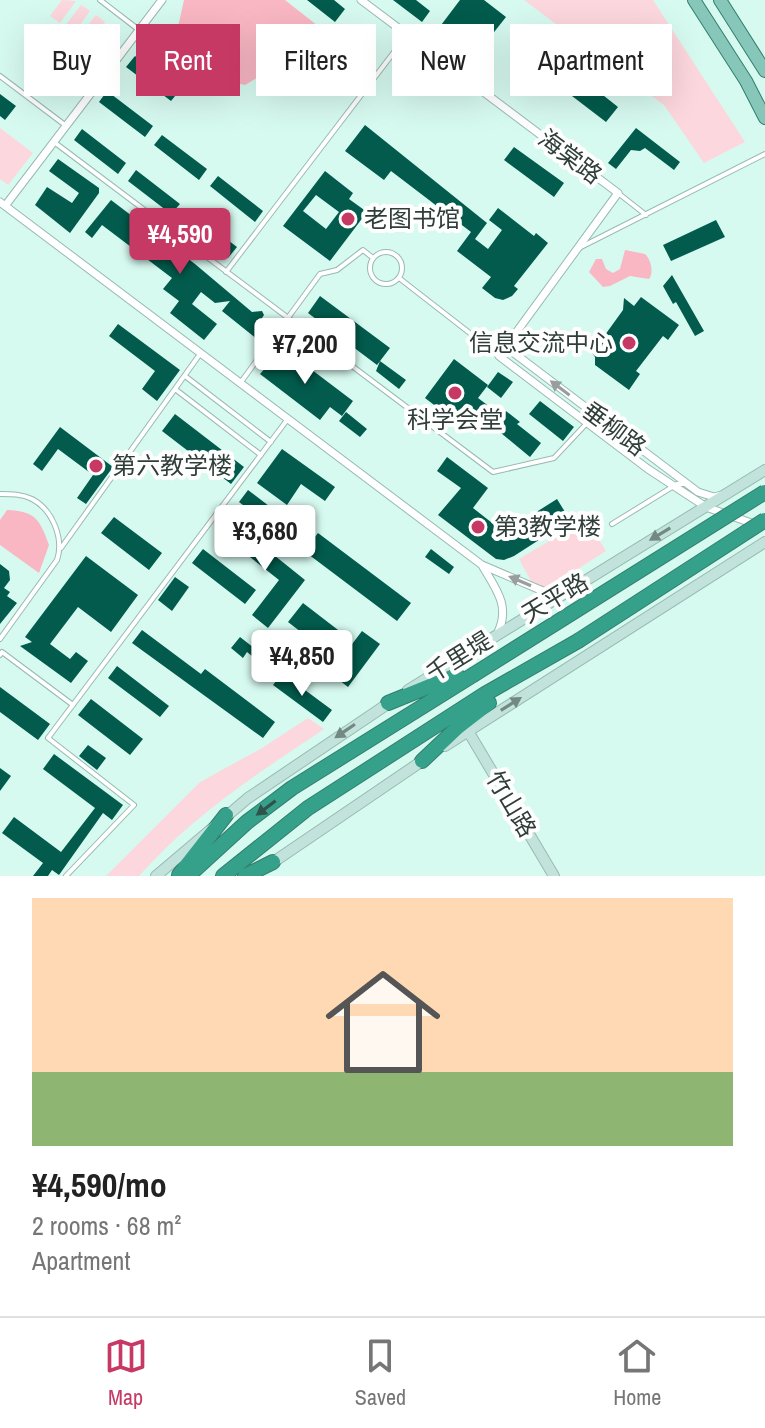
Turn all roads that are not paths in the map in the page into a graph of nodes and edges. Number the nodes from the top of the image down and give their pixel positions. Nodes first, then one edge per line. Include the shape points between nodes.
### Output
1 (100, 0) edge
2 (162, 0) edge
3 (361, 0) edge
4 (694, 0) edge
5 (720, 0) edge
6 (144, 24) edge
7 (393, 24) edge
8 (136, 28) edge
9 (136, 34) edge
10 (392, 55) edge
11 (765, 71) edge
12 (0, 76) edge
13 (488, 96) edge
14 (765, 118) edge
15 (66, 126) junction
16 (54, 142) junction
17 (765, 154) edge
18 (618, 193) junction
19 (2, 207) edge
20 (646, 215) junction
21 (577, 249) junction
22 (373, 258) junction
23 (226, 272) junction
24 (399, 278) junction
25 (288, 318) junction
26 (506, 347) junction
27 (200, 354) junction
28 (499, 356) junction
29 (185, 376) junction
30 (239, 384) junction
31 (175, 389) junction
32 (287, 420) junction
33 (587, 423) junction
34 (271, 442) junction
35 (261, 455) junction
36 (764, 471) edge
37 (689, 485) junction
38 (674, 486) junction
39 (765, 492) edge
40 (727, 493) junction
41 (0, 494) edge
42 (706, 507) junction
43 (765, 520) edge
44 (612, 524) dead end
45 (765, 527) edge
46 (765, 542) edge
47 (61, 548) junction
48 (482, 565) junction
49 (557, 597) junction
50 (498, 632) junction
51 (0, 639) edge
52 (1, 652) edge
53 (471, 672) junction
54 (488, 698) junction
55 (388, 703) junction
56 (73, 705) junction
57 (468, 731) junction
58 (422, 761) junction
59 (226, 815) junction
60 (273, 862) junction
61 (66, 876) edge
62 (156, 876) edge
63 (179, 876) edge
64 (188, 876) edge
65 (223, 876) edge
66 (245, 876) edge
67 (256, 876) edge
68 (554, 876) edge

1 - 8 lane
2 - 6 street
3 - 7 street, 海棠路
4 - 14 main road
5 - 11 main road
9 - 15 street
10 - 23 lane
12 - 15 lane
13 - 18 street, 海棠路
15 - 16 street
16 - 19 street
16 - 23 lane
17 - 20 lane
18 - 20 lane
18 - 21 street, 海棠路
19 - 27 street
20 - 21 lane
21 - 26 street, 海棠路
22 - 24 lane via 388,252 398,257
22 - 24 lane via 370,272 376,281 385,285
22 - 25 lane via 363,250 337,270 320,274
23 - 25 lane
24 - 28 lane
25 - 30 lane
25 - 33 lane via 493,472 554,458
26 - 28 street, 海棠路
37 -> 26 street, 垂柳路
27 - 29 lane
27 - 30 street
28 - 33 street, 垂柳路
29 - 31 lane
29 - 34 lane
30 - 32 street
31 - 35 lane
31 - 47 lane
32 - 34 lane
32 - 48 street
33 - 38 street, 垂柳路
34 - 35 lane
35 - 56 lane
36 - 40 street, 天平路
37 - 38 lane
37 - 40 street, 垂柳路 via 714,497
38 - 42 street, 垂柳路
38 - 44 lane
39 - 53 highway, 千里堤, bridge
40 - 42 street, 天平路
41 - 47 lane via 39,504 58,533
42 - 45 street, 垂柳路
42 -> 49 street, 天平路
43 - 54 highway, 千里堤, bridge
57 -> 46 street
47 - 51 lane
49 -> 48 street
48 - 50 street via 504,605
49 - 50 street, 天平路
50 - 55 street, 天平路
52 - 56 lane
53 - 55 highway
53 -> 64 highway, 千里堤 via 292,788
54 - 58 highway
54 - 65 highway, 千里堤 via 308,808
55 -> 59 street, 天平路
56 - 61 lane via 48,738 134,805
57 - 58 street
57 - 68 street, 竹山路
58 - 60 street
59 - 62 street, 天平路
59 - 63 highway
60 - 66 highway
60 - 67 street

